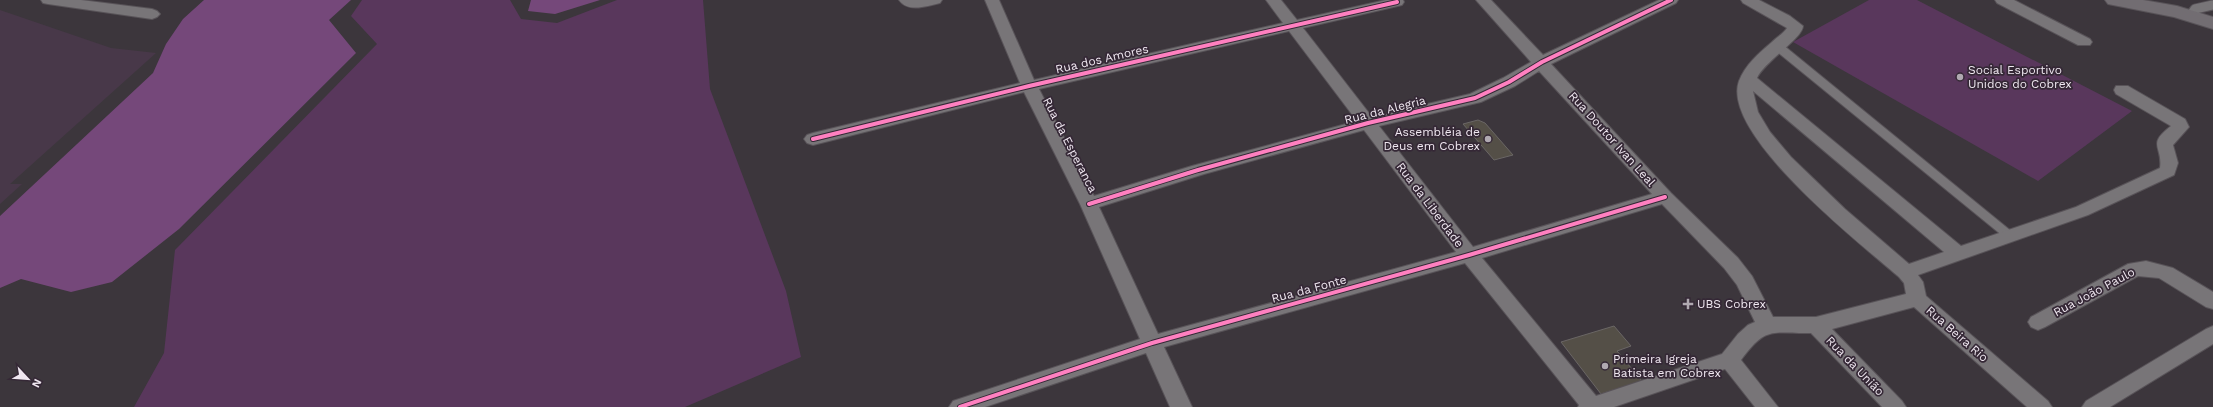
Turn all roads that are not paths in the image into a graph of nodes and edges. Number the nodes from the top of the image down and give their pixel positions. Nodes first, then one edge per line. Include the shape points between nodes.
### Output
1 (48, 0) edge
2 (906, 0) edge
3 (934, 0) edge
4 (992, 0) edge
5 (1273, 0) edge
6 (1483, 0) edge
7 (1671, 0) edge
8 (1748, 0) edge
9 (2002, 0) edge
10 (2114, 0) edge
11 (1397, 2) dead end
12 (2213, 5) edge
13 (152, 14) dead end
14 (2190, 16) junction
15 (2213, 23) edge
16 (1292, 26) junction
17 (2084, 42) dead end
18 (1776, 45) junction
19 (1542, 62) junction
20 (1749, 79) junction
21 (1029, 86) junction
22 (2122, 90) dead end
23 (1368, 123) junction
24 (813, 139) dead end
25 (1665, 197) junction
26 (1089, 204) junction
27 (2010, 236) junction
28 (1958, 254) junction
29 (1469, 255) junction
30 (1906, 272) junction
31 (1917, 299) junction
32 (2213, 302) edge
33 (2038, 322) dead end
34 (1767, 325) junction
35 (1816, 325) junction
36 (2213, 334) edge
37 (1152, 343) junction
38 (1729, 360) junction
39 (1591, 406) edge
40 (960, 407) edge
41 (1181, 407) edge
42 (1767, 407) edge
43 (1895, 407) edge
44 (2041, 407) edge
45 (2094, 407) edge

1 - 13 street
2 - 3 street via 912,4
4 - 21 street, Rua da Esperanca
5 - 16 street, Rua da Liberdade
6 - 19 street, Rua Doutor Ivan Leal
7 - 19 street, Rua da Alegria
8 - 18 street via 1795,26 1795,30
9 - 17 street
10 - 14 street
11 - 16 street, Rua dos Amores
12 - 14 lane via 2194,9
14 - 15 street
16 - 21 street, Rua dos Amores
16 - 23 street, Rua da Liberdade
18 - 20 street via 1751,72
18 - 27 lane
19 - 23 street, Rua da Alegria via 1496,89 1475,98
19 - 25 street, Rua Doutor Ivan Leal
20 - 28 street
20 - 30 street via 1745,93 1750,115 1766,140 1800,179
21 - 24 street, Rua dos Amores
21 - 26 street, Rua da Esperanca
22 - 27 street via 2179,123 2181,127 2166,138 2164,143 2168,171 2082,211
23 - 26 street, Rua da Alegria via 1198,170
23 - 29 street, Rua da Liberdade
25 - 29 street, Rua da Fonte
25 - 34 street, Rua Doutor Ivan Leal via 1736,269 1756,299
26 - 37 street, Rua da Esperanca
27 - 28 street
28 - 30 street
29 - 37 street, Rua da Fonte
29 - 39 street, Rua da Liberdade
30 - 31 street via 1913,282
31 - 35 street, Rua Beira Rio
31 - 44 street, Rua Beira Rio
32 - 33 street, Rua João Paulo via 2169,274 2145,267 2135,268
34 - 35 street, Rua Beira Rio
34 - 38 street via 1750,334
35 - 43 street, Rua da União
36 - 45 street
37 - 40 street, Rua da Fonte
37 - 41 street, Rua da Esperanca
38 - 39 street
38 - 42 street

